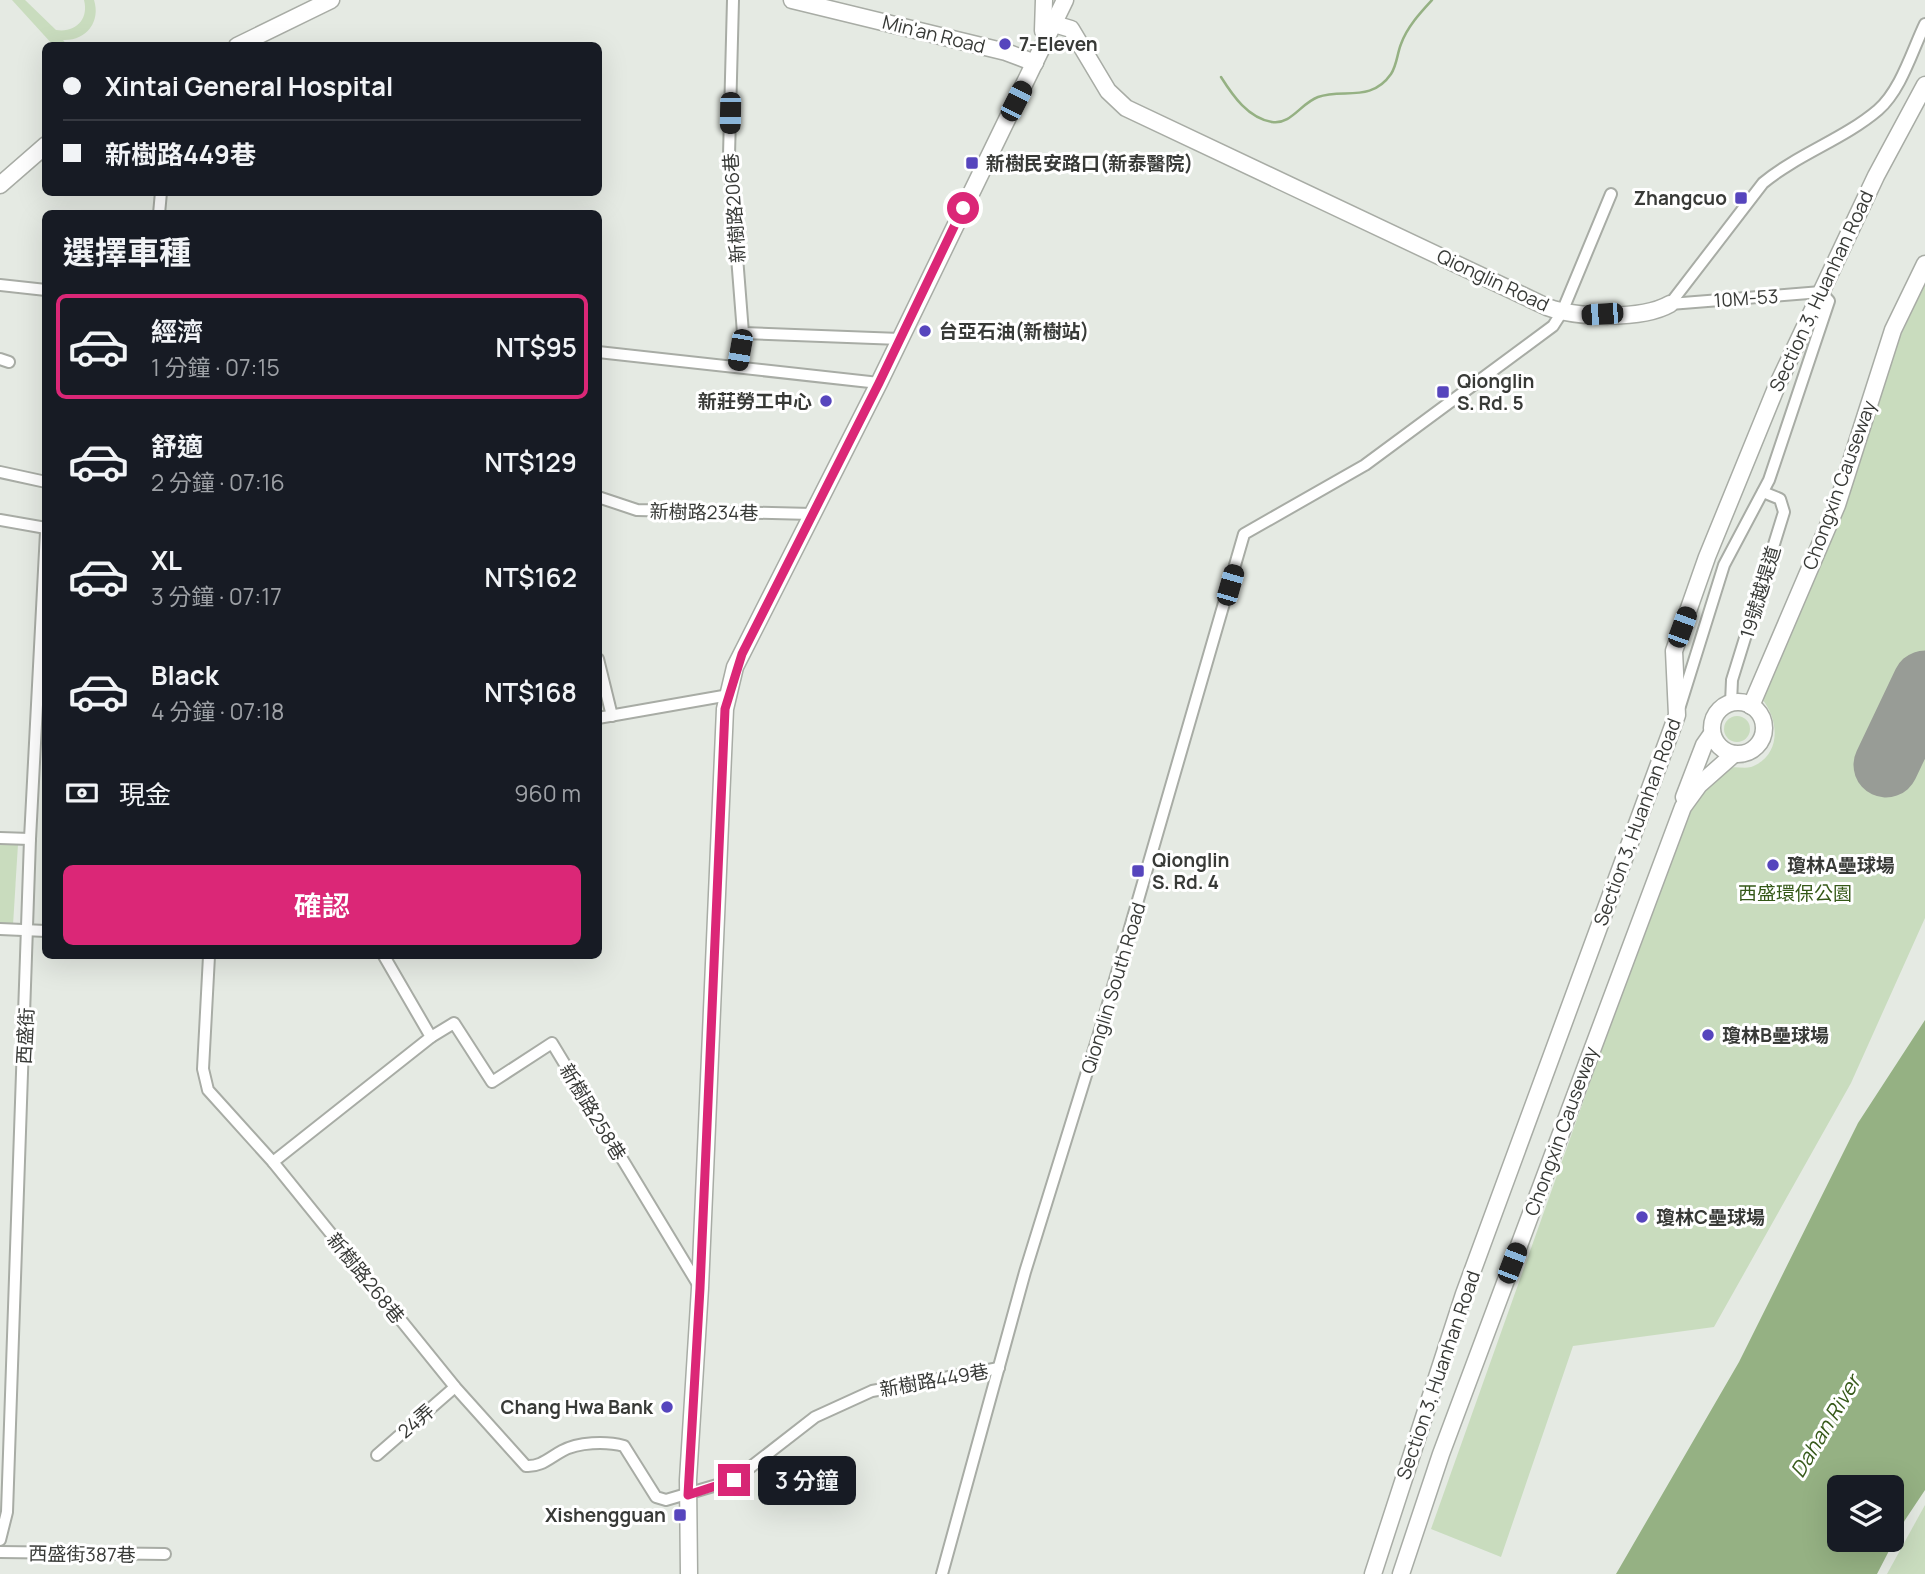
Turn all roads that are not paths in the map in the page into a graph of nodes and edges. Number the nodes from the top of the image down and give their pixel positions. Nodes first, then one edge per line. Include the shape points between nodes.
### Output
1 (331, 0) edge
2 (733, 0) edge
3 (792, 0) edge
4 (1044, 0) edge
5 (1065, 0) edge
6 (1049, 21) junction
7 (1925, 24) edge
8 (245, 42) edge
9 (1037, 57) junction
10 (1925, 85) edge
11 (42, 148) edge
12 (0, 185) edge
13 (1611, 194) dead end
14 (1925, 264) edge
15 (0, 285) edge
16 (42, 290) edge
17 (1821, 292) junction
18 (1670, 304) junction
19 (1562, 312) junction
20 (743, 333) junction
21 (900, 339) junction
22 (602, 352) edge
23 (737, 367) junction
24 (879, 383) junction
25 (0, 472) edge
26 (42, 481) edge
27 (1763, 492) junction
28 (602, 498) edge
29 (812, 514) junction
30 (0, 520) edge
31 (42, 529) edge
32 (42, 659) edge
33 (602, 675) edge
34 (729, 695) junction
35 (1731, 703) junction
36 (1751, 706) junction
37 (1677, 715) junction
38 (612, 716) junction
39 (602, 717) edge
40 (1711, 735) junction
41 (1734, 754) junction
42 (1683, 807) junction
43 (0, 838) edge
44 (30, 839) junction
45 (0, 929) edge
46 (29, 931) junction
47 (42, 931) edge
48 (209, 959) edge
49 (386, 959) edge
50 (431, 1037) junction
51 (273, 1162) junction
52 (700, 1288) junction
53 (999, 1368) junction
54 (455, 1387) junction
55 (377, 1455) dead end
56 (3, 1466) edge
57 (688, 1495) junction
58 (0, 1540) edge
59 (0, 1552) edge
60 (165, 1554) dead end
61 (689, 1574) edge
62 (942, 1574) edge
63 (1373, 1574) edge
64 (1401, 1574) edge

1 - 8 street
2 - 20 street, 新樹路206巷 via 729,155
3 - 9 street, Min'an Road
4 - 6 street
5 - 6 street
6 - 9 street
6 - 19 street, Qionglin Road via 1071,29 1108,91 1126,108
7 - 18 street via 1896,85 1878,110 1763,183
9 - 21 street
10 - 17 street, Section 3, Huanhan Road
11 - 12 street
13 - 19 street
14 - 36 street, Chongxin Causeway via 1894,330 1837,505
15 - 16 street
17 - 18 street, 10M-53
17 - 27 street, 19號越堤道 via 1829,301 1828,309
17 - 37 street, Section 3, Huanhan Road via 1776,387 1674,651
18 - 19 street, Qionglin Road via 1640,312 1577,316
19 - 53 street, Qionglin South Road via 1553,326 1365,465 1244,534
20 - 21 street
20 - 23 street, 新樹路206巷
21 - 24 street
22 - 23 street
23 - 24 street
24 - 29 street
25 - 26 street
27 - 35 street, 19號越堤道 via 1780,499 1784,512 1732,680
27 - 37 street, 19號越堤道 via 1724,565
28 - 29 street, 新樹路234巷 via 637,510
29 - 34 street via 736,667
30 - 31 street
32 - 44 street, 西盛街
33 - 38 street
34 - 38 street
34 - 52 street
35 - 36 street
35 - 40 street, Chongxin Causeway via 1715,715
36 - 41 street, Chongxin Causeway via 1763,722 1760,742 1744,754
37 - 63 street, Section 3, Huanhan Road via 1464,1294
38 - 39 street
40 - 41 street via 1724,751
40 - 42 street, Chongxin Causeway via 1689,781
41 - 42 street, Chongxin Causeway via 1699,785
42 - 64 street, Chongxin Causeway via 1441,1454
43 - 44 street
44 - 46 street, 西盛街
45 - 46 street
46 - 47 street
46 - 56 street, 西盛街
48 - 51 street, 新樹路268巷 via 203,1069 208,1090
49 - 50 street
50 - 51 street
50 - 52 street, 新樹路258巷 via 454,1023 492,1082 552,1043
51 - 54 street, 新樹路268巷
52 - 57 street
53 - 57 street, 新樹路449巷 via 872,1391 815,1417 734,1480
53 - 62 street, Qionglin South Road
54 - 55 street, 24弄
54 - 57 street, 新樹路268巷 via 526,1466 536,1467 565,1449 613,1443 624,1446 656,1497 666,1500
56 - 58 street, 西盛街 via 7,1511
57 - 61 street
59 - 60 street, 西盛街387巷

